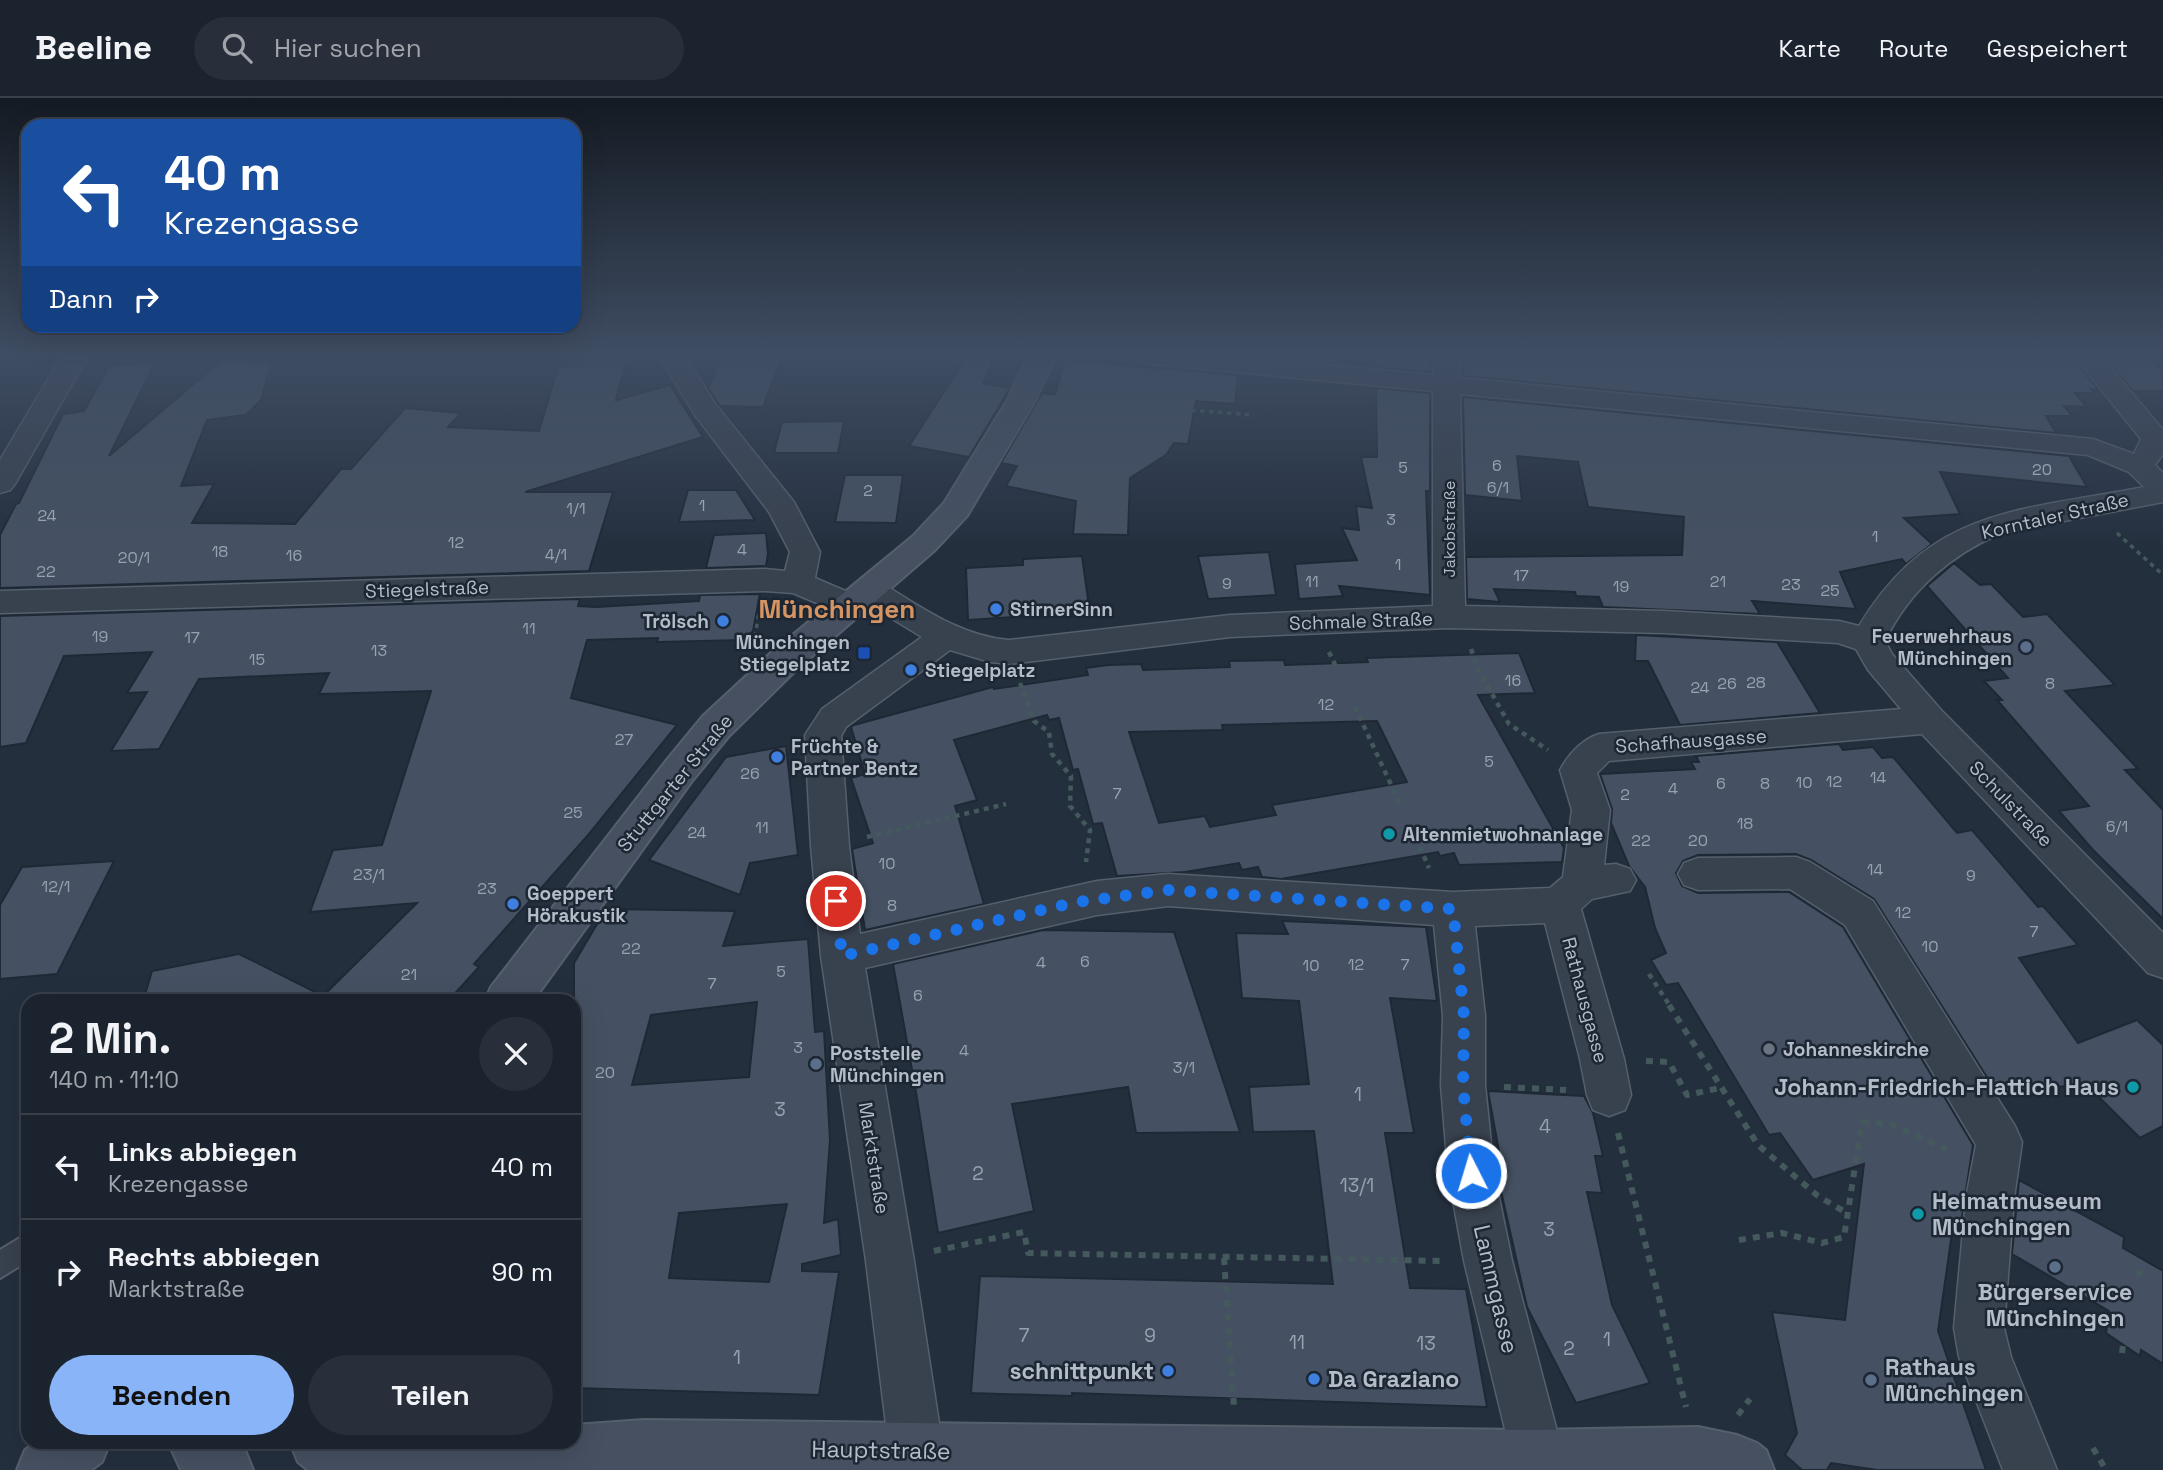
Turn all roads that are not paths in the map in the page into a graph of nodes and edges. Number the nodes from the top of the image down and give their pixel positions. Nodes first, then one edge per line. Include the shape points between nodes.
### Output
1 (37, 420) edge
2 (714, 420) edge
3 (1010, 420) edge
4 (1449, 420) edge
5 (1808, 420) edge
6 (2140, 420) edge
7 (2139, 466) junction
8 (0, 484) edge
9 (2163, 491) edge
10 (798, 583) junction
11 (859, 598) junction
12 (0, 602) edge
13 (1455, 618) junction
14 (948, 635) junction
15 (1868, 641) junction
16 (1930, 720) junction
17 (1698, 874) dead end
18 (1586, 889) junction
19 (1453, 909) junction
20 (842, 956) junction
21 (2163, 960) edge
22 (512, 994) edge
23 (1605, 1077) road end
24 (21, 1250) edge
25 (0, 1265) edge
26 (73, 1449) edge
27 (200, 1449) edge
28 (916, 1449) junction
29 (1726, 1449) edge
30 (1537, 1458) junction
31 (337, 1460) edge
32 (977, 1460) edge
33 (46, 1470) edge
34 (225, 1470) edge
35 (2031, 1470) edge

1 - 8 street
2 - 10 street via 783,509 805,552
3 - 11 street, Stuttgarter Straße via 956,509 924,544
4 - 13 street, Jakobstraße
5 - 7 street via 2093,447
6 - 7 street via 2155,438
7 - 9 street
9 - 15 street, Korntaler Straße via 1996,525 1951,546 1921,570 1877,621
10 - 11 street, Stiegelstraße
10 - 12 street, Stiegelstraße via 765,580
11 - 14 street, Schmale Straße via 905,611
11 - 22 street, Stuttgarter Straße via 716,726
13 - 14 street, Schmale Straße via 1230,626 1009,652 988,652
13 - 15 street, Schmale Straße via 1678,622 1839,632
14 - 20 street, Marktstraße via 834,718 823,735
15 - 16 street, Schulstraße via 1880,662
16 - 18 street, Schafhausgasse via 1600,748 1578,771 1591,810
16 - 21 street, Schulstraße
17 - 35 street via 1796,873 1858,913 1999,1142 1979,1328 1985,1357
18 - 19 street via 1526,908
18 - 23 street, Rathausgasse
19 - 20 street via 1168,890 1097,898
19 - 30 street, Lammgasse via 1464,1016 1463,1085 1471,1173
20 - 28 street, Marktstraße
24 - 25 lane
26 - 33 street
27 - 34 street via 206,1459
28 - 31 street, Hauptstraße via 644,1448
28 - 32 street, Hauptstraße
29 - 30 street, Hauptstraße
30 - 32 street, Hauptstraße via 1237,1454

